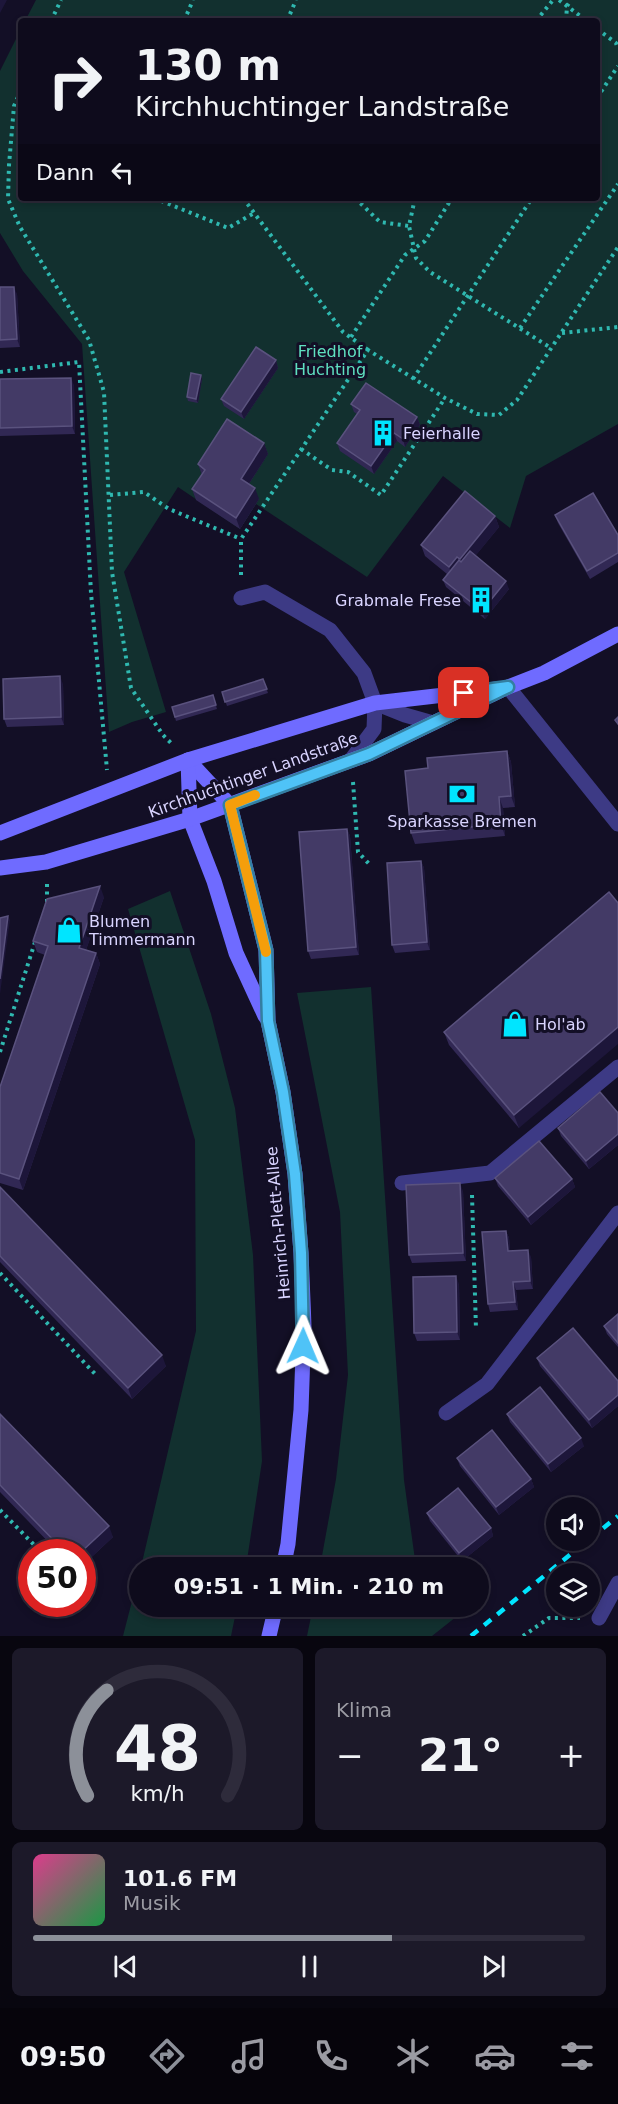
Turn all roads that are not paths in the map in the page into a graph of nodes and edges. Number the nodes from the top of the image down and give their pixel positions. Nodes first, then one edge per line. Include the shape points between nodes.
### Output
1 (241, 598) road end
2 (618, 634) edge
3 (508, 687) junction
4 (375, 703) junction
5 (433, 723) junction
6 (188, 760) junction
7 (351, 760) junction
8 (230, 805) junction
9 (190, 819) junction
10 (618, 825) edge
11 (0, 833) edge
12 (0, 868) edge
13 (268, 1021) junction
14 (618, 1067) edge
15 (402, 1183) dead end
16 (618, 1213) edge
17 (446, 1413) dead end
18 (285, 1557) edge
19 (618, 1583) edge
20 (273, 1617) edge
21 (599, 1618) road end
22 (269, 1636) edge

1 - 4 street via 266,591 330,630 364,673
2 - 3 main road, Kirchhuchtinger Landstraße via 544,673
3 - 4 main road, Kirchhuchtinger Landstraße
3 - 5 main road, Kirchhuchtinger Landstraße
3 - 10 street
4 - 5 street
4 - 6 main road, Kirchhuchtinger Landstraße
4 - 7 street via 374,729
5 - 7 main road, Kirchhuchtinger Landstraße
6 - 8 main road, Heinrich-Plett-Allee
6 - 9 main road, Heinrich-Plett-Allee
6 - 11 main road, Kirchhuchtinger Landstraße
7 - 8 main road, Kirchhuchtinger Landstraße
8 - 9 main road, Kirchhuchtinger Landstraße
8 - 13 main road, Heinrich-Plett-Allee via 266,950
9 - 12 main road, Kirchhuchtinger Landstraße via 46,862
9 - 13 main road, Heinrich-Plett-Allee via 236,953
13 - 18 main road, Heinrich-Plett-Allee via 295,1174 304,1325 301,1410
14 - 15 street via 490,1173
16 - 17 street via 487,1384
19 - 21 street
20 - 22 main road

